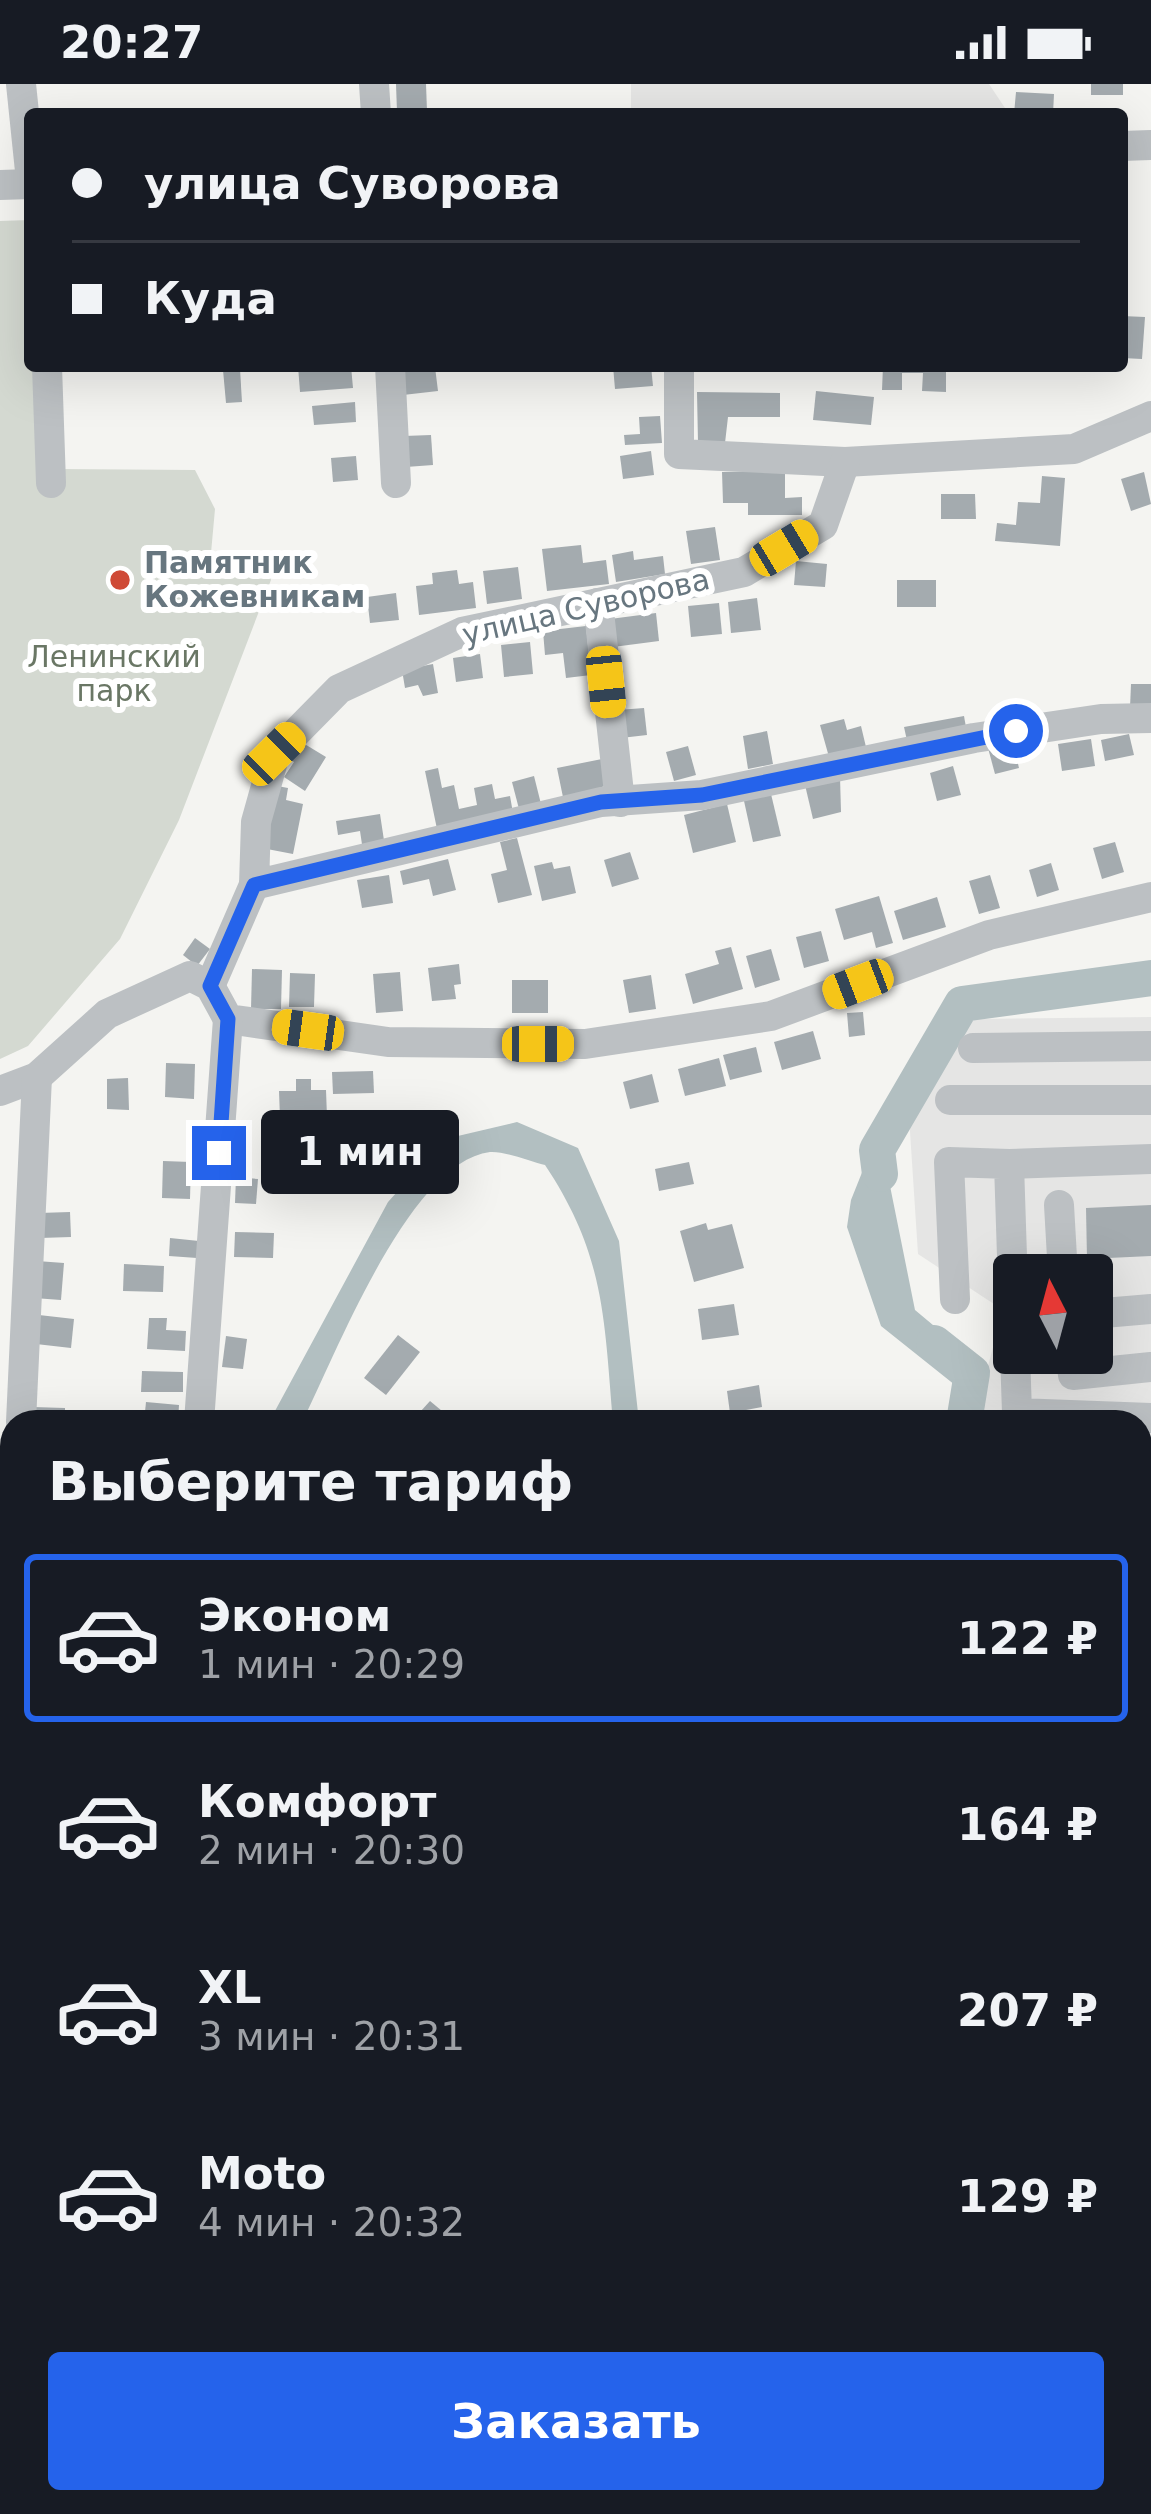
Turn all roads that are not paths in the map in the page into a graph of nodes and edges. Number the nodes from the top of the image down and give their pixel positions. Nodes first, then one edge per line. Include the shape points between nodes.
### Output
1 (47, 372) edge
2 (390, 372) edge
3 (680, 372) edge
4 (1151, 416) edge
5 (845, 462) junction
6 (51, 483) dead end
7 (396, 483) dead end
8 (598, 603) junction
9 (1151, 718) edge
10 (620, 802) junction
11 (254, 885) junction
12 (1151, 897) edge
13 (210, 986) junction
14 (228, 1019) junction
15 (1151, 1046) edge
16 (974, 1048) dead end
17 (37, 1077) junction
18 (0, 1090) edge
19 (950, 1100) dead end
20 (1151, 1100) edge
21 (1151, 1159) edge
22 (1009, 1164) junction
23 (1059, 1205) dead end
24 (1012, 1254) edge
25 (1062, 1254) edge
26 (955, 1299) dead end
27 (1151, 1309) edge
28 (1113, 1312) edge
29 (1151, 1366) edge
30 (1113, 1371) edge
31 (1016, 1374) edge
32 (22, 1410) edge
33 (201, 1410) edge
34 (1017, 1410) edge

1 - 6 street
2 - 7 street
3 - 5 street via 679,454
4 - 5 street via 1074,449
5 - 8 street, улица Суворова via 824,525 744,572
8 - 10 street
8 - 11 street, улица Суворова via 462,632 339,689 274,754 256,822
9 - 10 street via 974,738 702,795
10 - 11 street
11 - 13 street
12 - 14 street via 988,935 771,1016 585,1044 388,1042
13 - 14 street
13 - 17 street via 190,976 107,1014
14 - 33 street
15 - 16 street
17 - 18 street
17 - 32 street
19 - 20 street
21 - 22 street
22 - 24 street
22 - 26 street via 949,1162
23 - 25 street
27 - 28 street
29 - 30 street
31 - 34 street

